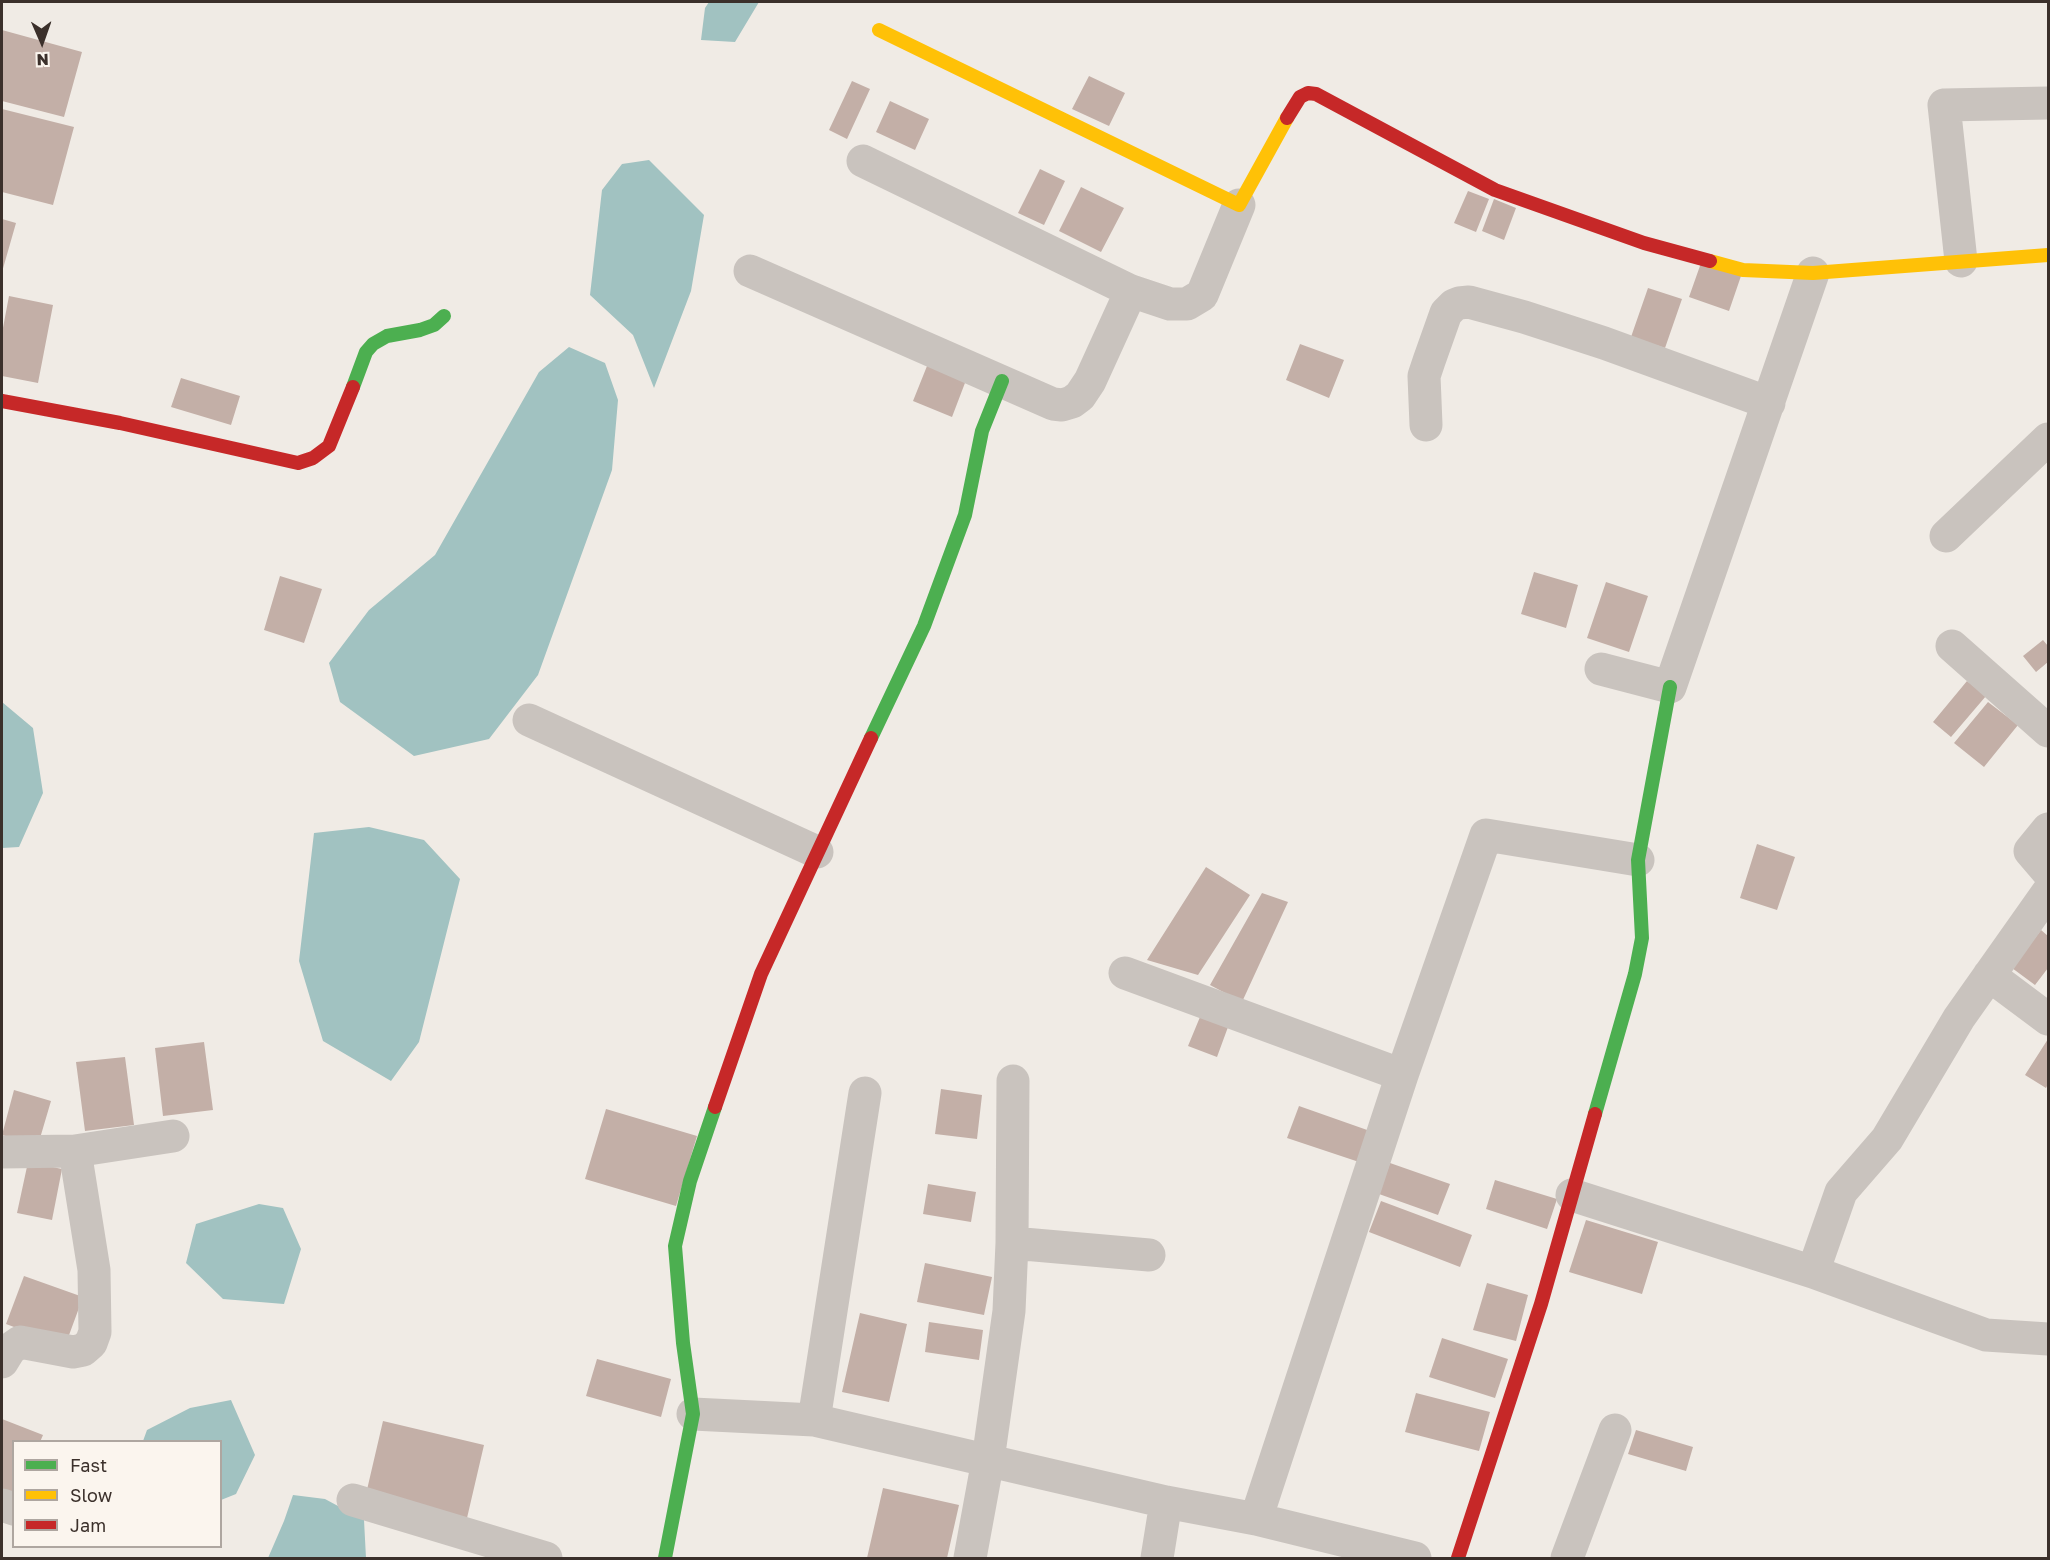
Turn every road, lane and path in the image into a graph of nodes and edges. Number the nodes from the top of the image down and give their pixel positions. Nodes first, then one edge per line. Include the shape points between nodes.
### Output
1 (879, 30) dead end
2 (2049, 103) edge
3 (863, 161) dead end
4 (1239, 205) junction
5 (2049, 255) edge
6 (1961, 261) junction
7 (750, 271) dead end
8 (1813, 273) junction
9 (1131, 291) junction
10 (444, 316) dead end
11 (1002, 381) junction
12 (2, 401) edge
13 (1769, 403) junction
14 (1426, 425) dead end
15 (2049, 439) edge
16 (1947, 536) dead end
17 (1952, 646) dead end
18 (1601, 669) dead end
19 (1670, 687) junction
20 (529, 720) dead end
21 (2049, 731) edge
22 (2049, 830) edge
23 (817, 852) junction
24 (1638, 860) junction
25 (2049, 872) edge
26 (2049, 892) edge
27 (1125, 973) dead end
28 (1989, 975) junction
29 (2049, 1019) edge
30 (1402, 1075) junction
31 (1013, 1081) dead end
32 (865, 1094) dead end
33 (173, 1136) dead end
34 (75, 1151) junction
35 (2, 1152) edge
36 (1572, 1195) junction
37 (1012, 1243) junction
38 (1149, 1255) dead end
39 (1813, 1272) junction
40 (2049, 1339) edge
41 (2, 1362) edge
42 (693, 1414) junction
43 (814, 1420) junction
44 (1615, 1430) dead end
45 (988, 1460) junction
46 (353, 1500) dead end
47 (1166, 1502) junction
48 (1256, 1519) junction
49 (546, 1558) edge
50 (665, 1558) edge
51 (970, 1558) edge
52 (1157, 1558) edge
53 (1415, 1558) edge
54 (1458, 1558) edge
55 (1567, 1558) edge

1 - 4 street
2 - 6 street via 1944,105
3 - 9 street
4 - 8 street via 1300,97 1308,93 1335,103 1495,190 1644,243 1743,270
4 - 9 street via 1202,295 1187,304 1170,304
5 - 6 street
6 - 8 street
7 - 11 street
8 - 13 street
9 - 11 street via 1090,381 1072,402 1053,404
10 - 12 street via 434,325 387,336 373,344 366,352 329,446 298,463
11 - 23 street via 982,431 966,515 924,626
13 - 14 street via 1524,317 1468,302 1454,305 1446,313 1429,361 1424,376
13 - 19 street
15 - 16 street
17 - 21 street
18 - 19 street
19 - 24 street
20 - 23 street
22 - 25 street via 2030,851
23 - 42 street via 761,974 690,1181 675,1245
24 - 30 street via 1486,835
24 - 36 street via 1642,938 1637,965
26 - 28 street
27 - 30 street
28 - 29 street
28 - 39 street via 1887,1139 1841,1192
30 - 48 street
31 - 37 street
32 - 43 street
33 - 34 street
34 - 35 street
34 - 41 street via 94,1270 95,1332 91,1343 73,1352 20,1342
36 - 39 street
36 - 54 street
37 - 38 street
37 - 45 street via 1010,1311
39 - 40 street via 1986,1335
42 - 43 street
42 - 50 street
43 - 45 street
44 - 55 street
45 - 47 street
45 - 51 street
46 - 49 street
47 - 48 street
47 - 52 street
48 - 53 street

